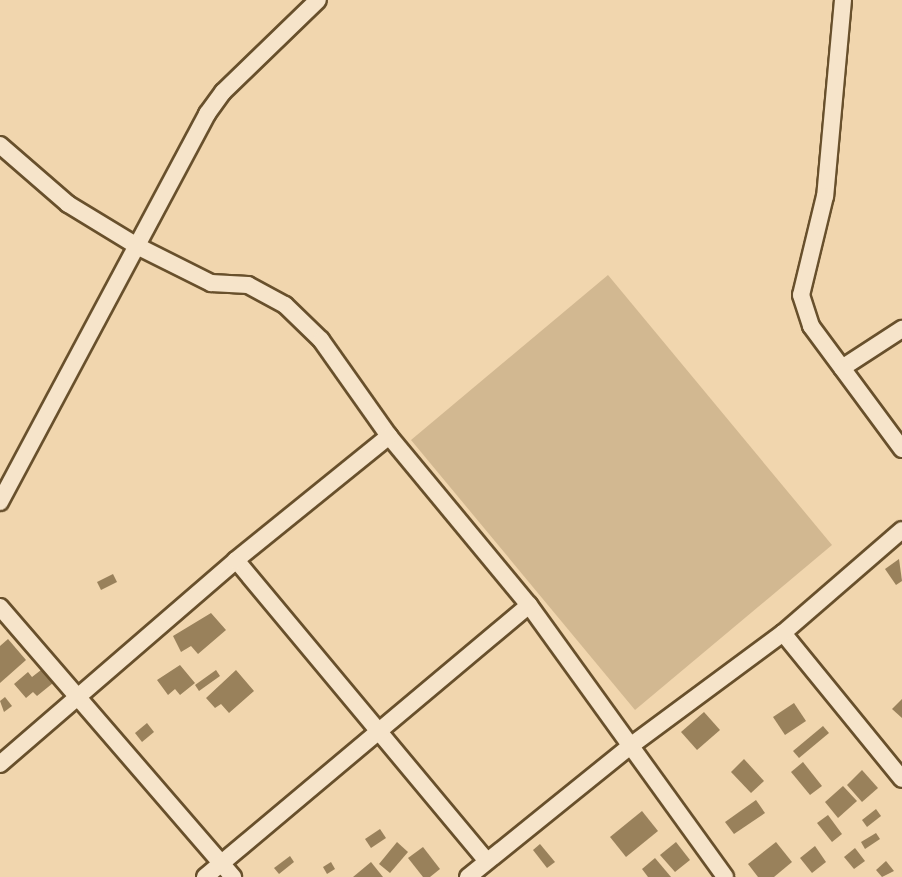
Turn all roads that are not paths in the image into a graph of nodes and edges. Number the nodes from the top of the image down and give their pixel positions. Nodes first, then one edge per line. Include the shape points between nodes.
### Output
1 (318, 0) edge
2 (843, 0) edge
3 (0, 145) edge
4 (136, 246) junction
5 (902, 329) edge
6 (842, 368) junction
7 (389, 436) junction
8 (902, 449) edge
9 (0, 502) edge
10 (902, 530) edge
11 (236, 560) junction
12 (529, 605) junction
13 (0, 607) edge
14 (783, 633) junction
15 (76, 696) junction
16 (379, 731) junction
17 (629, 747) junction
18 (0, 764) edge
19 (902, 779) edge
20 (488, 861) junction
21 (221, 862) junction
22 (205, 877) edge
23 (233, 877) edge
24 (468, 877) edge
25 (725, 877) edge

1 - 4 street via 223,92
2 - 6 street via 825,196 801,295 811,326
3 - 4 street via 68,204
4 - 7 street via 211,283 248,285 285,305 321,341
4 - 9 street
5 - 6 street
6 - 8 street
7 - 11 street
7 - 12 street
10 - 14 street
11 - 15 street
11 - 16 street
12 - 16 street
12 - 17 street
13 - 15 street
14 - 17 street
14 - 19 street
15 - 18 street
15 - 21 street
16 - 20 street
16 - 21 street
17 - 20 street
17 - 25 street
20 - 24 street
21 - 22 street
21 - 23 street

